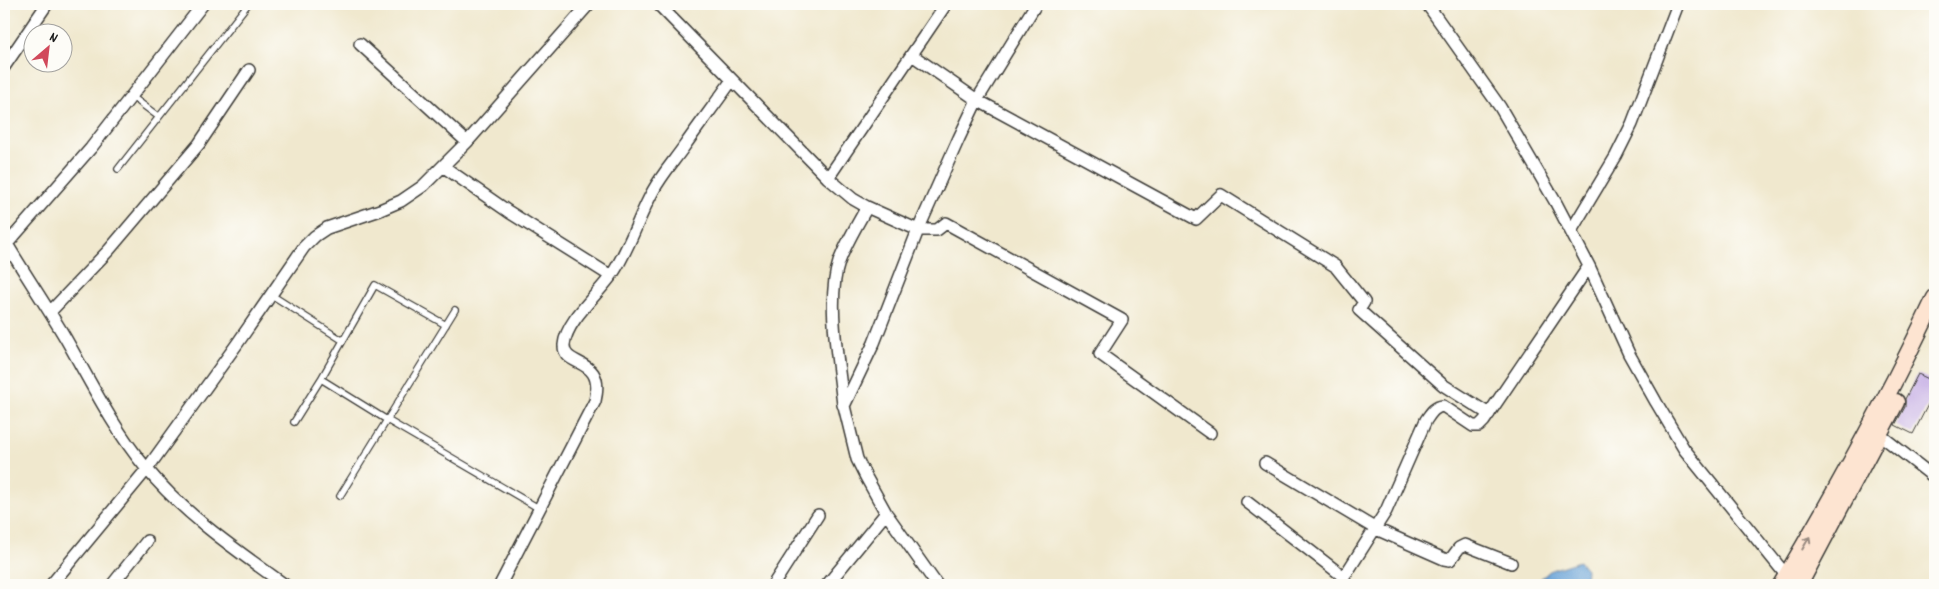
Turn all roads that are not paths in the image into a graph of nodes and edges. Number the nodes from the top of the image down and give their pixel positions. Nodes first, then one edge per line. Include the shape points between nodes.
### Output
1 (47, 4) edge
2 (203, 4) edge
3 (248, 4) edge
4 (589, 4) edge
5 (658, 4) edge
6 (946, 4) edge
7 (1036, 4) edge
8 (1427, 4) edge
9 (1678, 4) edge
10 (360, 44) dead end
11 (912, 55) junction
12 (4, 67) edge
13 (249, 70) dead end
14 (732, 80) junction
15 (131, 96) junction
16 (978, 100) junction
17 (158, 117) junction
18 (467, 142) junction
19 (444, 167) junction
20 (118, 169) dead end
21 (828, 178) junction
22 (867, 207) junction
23 (918, 230) junction
24 (1571, 231) junction
25 (5, 241) edge
26 (1590, 266) junction
27 (611, 276) junction
28 (270, 294) junction
29 (1935, 298) edge
30 (455, 310) dead end
31 (50, 312) junction
32 (1935, 324) edge
33 (446, 325) junction
34 (342, 340) junction
35 (321, 379) junction
36 (844, 406) junction
37 (1489, 414) junction
38 (387, 420) junction
39 (294, 422) dead end
40 (1210, 433) dead end
41 (1879, 434) junction
42 (1265, 463) dead end
43 (147, 469) junction
44 (1935, 478) edge
45 (340, 496) dead end
46 (1247, 502) dead end
47 (540, 509) junction
48 (886, 513) junction
49 (818, 515) dead end
50 (1376, 529) junction
51 (147, 541) dead end
52 (1511, 563) dead end
53 (1342, 581) edge
54 (1790, 583) edge
55 (51, 585) edge
56 (112, 585) edge
57 (285, 585) edge
58 (500, 585) edge
59 (773, 585) edge
60 (827, 585) edge
61 (937, 585) edge

1 - 12 street
2 - 15 street
3 - 17 lane
4 - 18 street
5 - 14 street
6 - 11 street
7 - 16 street
8 - 24 street via 1500,107
9 - 24 street via 1632,124
10 - 18 street
11 - 16 street
11 - 21 street
13 - 31 street via 199,144 109,250
14 - 21 street
14 - 27 street via 653,190
15 - 17 lane
15 - 25 street via 91,148
16 - 23 street
16 - 37 street via 1196,219 1221,195 1335,266 1364,302 1359,310 1443,385
17 - 20 lane
18 - 19 street
19 - 27 street
19 - 28 street via 401,201 327,228 315,236
21 - 22 street
22 - 23 street
22 - 36 street via 847,244 834,281
23 - 36 street via 877,335
23 - 40 street via 937,230 946,223 1122,320 1100,354
24 - 26 street
25 - 31 street
26 - 37 street
26 - 54 street via 1629,354 1684,449
27 - 47 street via 567,335 565,351 590,369 598,388 590,413
28 - 34 lane
28 - 43 street
54 -> 29 street
30 - 33 lane
31 - 43 street via 109,419
32 - 41 street
33 - 34 lane via 375,285
33 - 38 lane
34 - 35 lane
35 - 38 lane
35 - 39 lane
36 - 48 street via 856,459
37 - 50 street via 1479,426 1473,426 1443,406 1432,412
38 - 45 lane
38 - 47 lane
41 - 44 street
41 - 54 street
42 - 50 street
43 - 55 street
43 - 57 street via 186,510
46 - 53 street
47 - 58 street
48 - 60 street
48 - 61 street
49 - 59 street
50 - 52 street via 1447,560 1465,544
50 - 53 street
51 - 56 street

